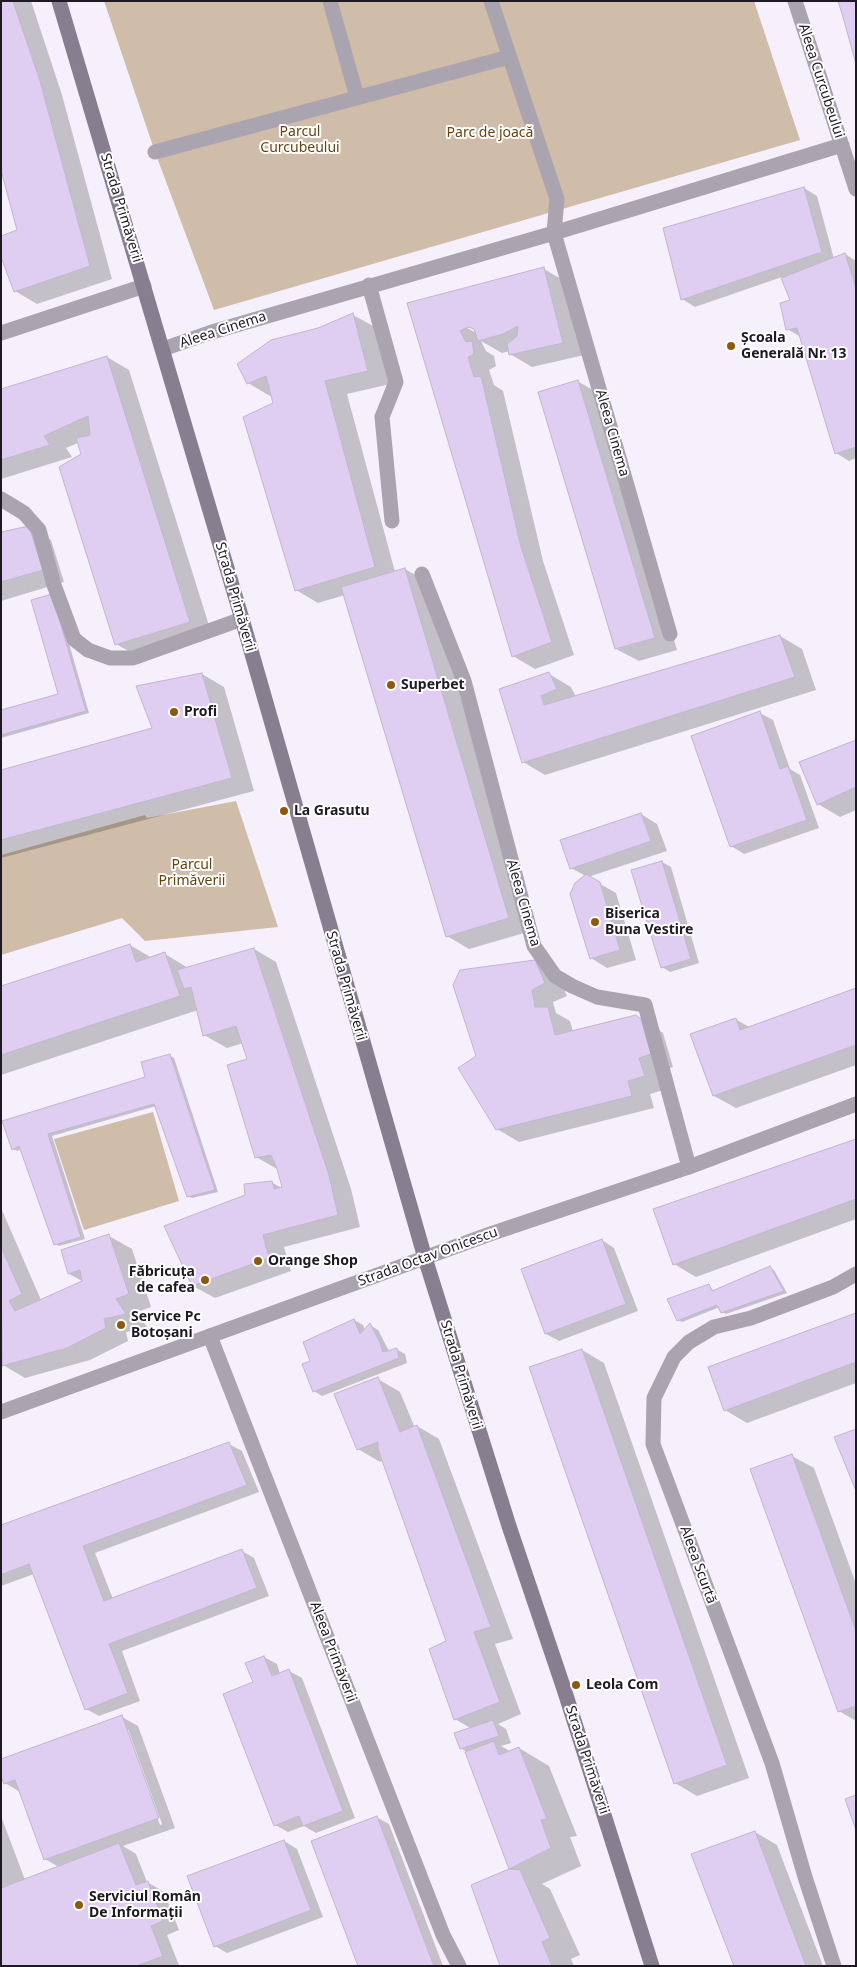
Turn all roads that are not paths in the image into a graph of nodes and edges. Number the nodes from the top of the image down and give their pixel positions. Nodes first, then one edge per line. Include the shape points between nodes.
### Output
1 (59, 1) edge
2 (330, 1) edge
3 (491, 1) edge
4 (795, 1) edge
5 (509, 57) junction
6 (357, 97) junction
7 (842, 145) junction
8 (155, 152) dead end
9 (856, 189) edge
10 (554, 233) junction
11 (370, 285) junction
12 (144, 286) junction
13 (1, 333) edge
14 (163, 349) junction
15 (1, 499) edge
16 (392, 521) dead end
17 (422, 574) dead end
18 (242, 619) junction
19 (670, 634) dead end
20 (856, 1104) edge
21 (689, 1167) junction
22 (425, 1258) junction
23 (856, 1274) edge
24 (210, 1336) junction
25 (1, 1412) edge
26 (459, 1966) edge
27 (652, 1966) edge
28 (834, 1966) edge

1 - 12 main road, Strada Primăverii
2 - 6 street
3 - 5 street
4 - 7 street, Aleea Curcubeului
5 - 6 street
5 - 10 street via 558,199
6 - 8 street
7 - 9 street, Aleea Curcubeului
7 - 10 street, Aleea Cinema
10 - 11 street, Aleea Cinema
10 - 19 street, Aleea Cinema
11 - 14 street, Aleea Cinema
11 - 16 street via 396,382 382,417
12 - 13 street
12 - 14 main road, Strada Primăverii
14 - 18 main road, Strada Primăverii
15 - 18 street via 24,513 40,530 54,585 74,639 88,650 110,658 133,658
17 - 21 street, Aleea Cinema via 464,681 534,946 555,976 572,986 597,997 645,1005
18 - 22 main road, Strada Primăverii
20 - 21 street, Strada Octav Onicescu
21 - 22 street, Strada Octav Onicescu
22 - 24 street, Strada Octav Onicescu
22 - 27 main road, Strada Primăverii
23 - 28 street, Aleea Scurtă via 815,1294 714,1328 689,1342 674,1357 654,1398 653,1444 772,1763
24 - 25 street, Strada Octav Onicescu
24 - 26 street, Aleea Primăverii via 443,1935

